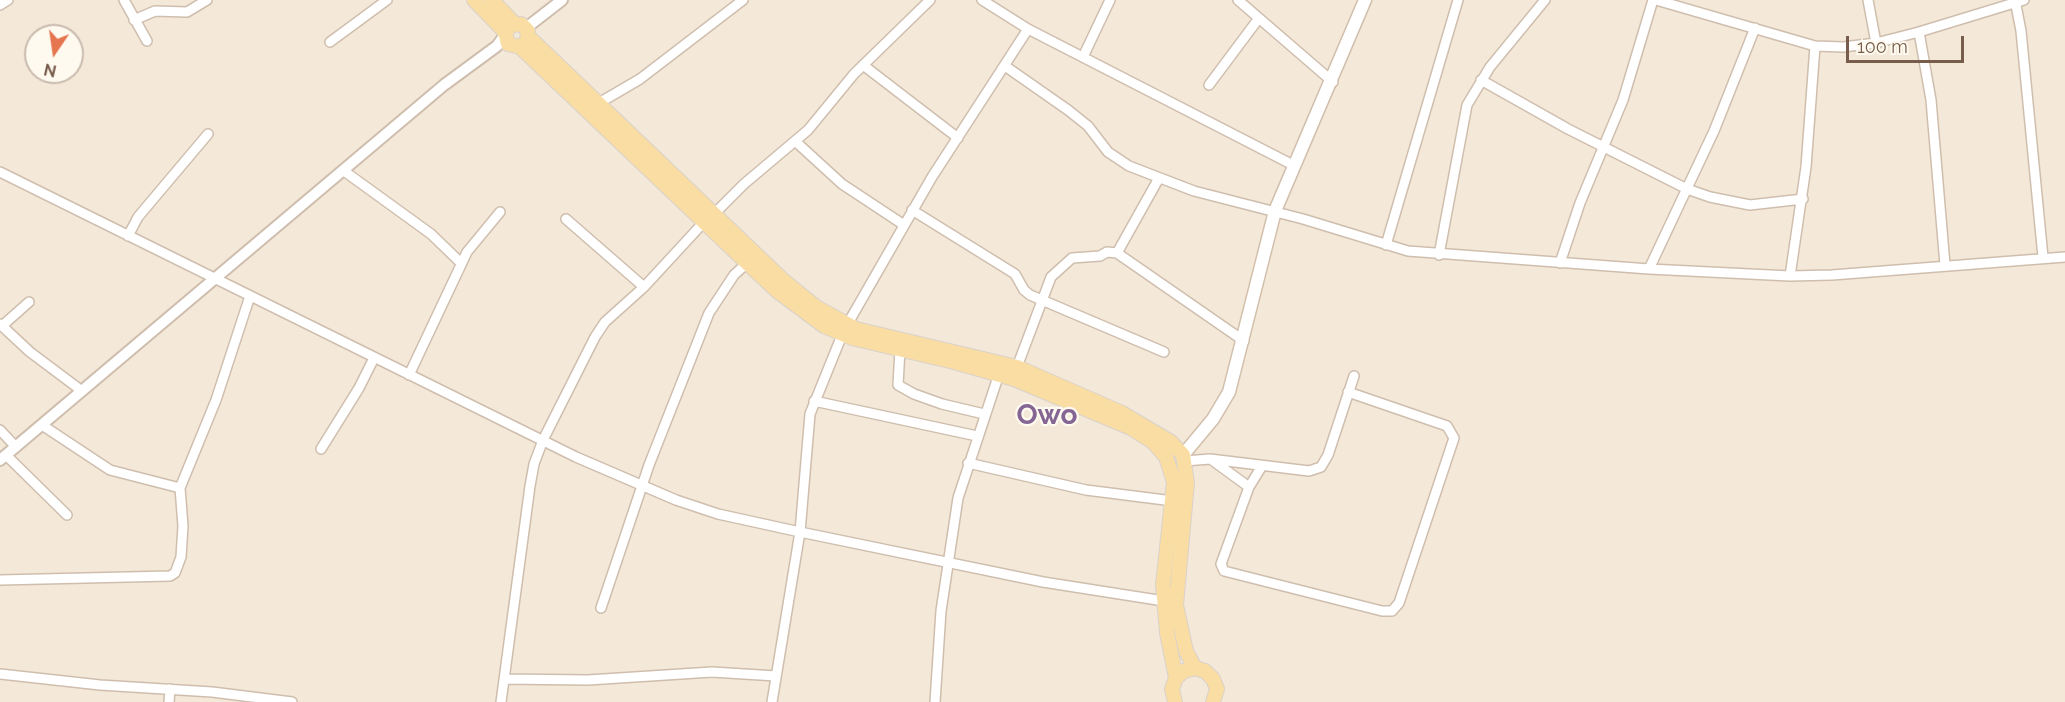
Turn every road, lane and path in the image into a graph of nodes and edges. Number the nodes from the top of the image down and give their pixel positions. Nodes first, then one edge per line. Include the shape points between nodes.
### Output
1 (8, 0) edge
2 (124, 0) edge
3 (207, 0) edge
4 (387, 0) edge
5 (474, 0) edge
6 (492, 0) edge
7 (562, 0) edge
8 (743, 0) edge
9 (930, 0) edge
10 (982, 0) edge
11 (1110, 0) edge
12 (1238, 0) edge
13 (1365, 0) edge
14 (1458, 0) edge
15 (1545, 0) edge
16 (1655, 0) edge
17 (1868, 0) edge
18 (2018, 1) edge
19 (0, 5) edge
20 (1259, 18) junction
21 (134, 20) junction
22 (1755, 28) junction
23 (1028, 29) junction
24 (1919, 32) junction
25 (513, 37) junction
26 (147, 41) dead end
27 (330, 42) dead end
28 (1876, 43) junction
29 (1815, 46) junction
30 (1083, 57) junction
31 (863, 65) junction
32 (1005, 66) junction
33 (1481, 80) junction
34 (1333, 82) junction
35 (1209, 85) dead end
36 (599, 103) junction
37 (208, 134) dead end
38 (958, 138) junction
39 (795, 141) junction
40 (1602, 147) junction
41 (1295, 166) junction
42 (344, 171) junction
43 (0, 172) edge
44 (1159, 178) junction
45 (1687, 189) junction
46 (1803, 199) junction
47 (912, 210) junction
48 (1275, 211) junction
49 (500, 212) dead end
50 (709, 218) junction
51 (566, 219) dead end
52 (904, 225) junction
53 (128, 236) junction
54 (1386, 245) junction
55 (1117, 253) junction
56 (1439, 255) junction
57 (2043, 257) junction
58 (2065, 257) edge
59 (461, 263) junction
60 (747, 263) junction
61 (1560, 263) junction
62 (1945, 265) junction
63 (1649, 269) junction
64 (1790, 276) junction
65 (215, 278) junction
66 (644, 287) junction
67 (250, 296) junction
68 (1041, 300) junction
69 (29, 302) dead end
70 (1, 325) edge
71 (845, 330) junction
72 (1244, 341) junction
73 (900, 349) junction
74 (1164, 352) dead end
75 (374, 358) junction
76 (1017, 368) junction
77 (999, 374) junction
78 (409, 375) junction
79 (1353, 376) dead end
80 (1035, 381) junction
81 (82, 391) junction
82 (1348, 392) junction
83 (814, 401) junction
84 (984, 414) junction
85 (42, 425) junction
86 (0, 430) edge
87 (977, 436) junction
88 (543, 440) junction
89 (16, 447) junction
90 (321, 449) dead end
91 (3, 458) edge
92 (1184, 458) junction
93 (1210, 459) junction
94 (968, 463) junction
95 (1262, 466) junction
96 (643, 486) junction
97 (1249, 487) junction
98 (180, 488) junction
99 (1173, 501) junction
100 (67, 515) dead end
101 (800, 532) junction
102 (948, 562) junction
103 (0, 580) edge
104 (1164, 601) junction
105 (601, 608) dead end
106 (1195, 668) junction
107 (0, 674) edge
108 (776, 676) junction
109 (1176, 678) junction
110 (504, 679) junction
111 (170, 689) junction
112 (1214, 701) edge
113 (169, 702) edge
114 (292, 702) edge
115 (501, 702) edge
116 (771, 702) edge
117 (935, 702) edge
118 (1176, 702) edge

1 - 19 street
2 - 21 street
3 - 21 street via 187,12 155,11
4 - 27 street
5 - 25 main road
6 - 25 main road
7 - 25 street
8 - 36 street via 640,79
9 - 31 street
10 - 23 street
11 - 30 street
12 - 20 street
13 - 34 main road
14 - 54 street
15 - 33 street
16 - 22 street
16 - 40 street via 1623,100
17 - 28 street
18 - 24 street
18 - 57 street
20 - 34 street
20 - 35 street
21 - 26 street
22 - 29 street
22 - 45 street
23 - 30 street
23 - 32 street
24 - 28 street
24 - 62 street via 1931,100
25 - 36 main road
25 - 42 street via 444,85
25 - 50 main road
28 - 29 street
29 - 46 street
30 - 41 street
31 - 38 street
31 - 39 street
32 - 38 street
32 - 44 street via 1081,120 1108,152
33 - 40 street
33 - 56 street via 1467,105
34 - 41 main road
36 - 50 main road
37 - 53 street via 138,217
38 - 47 street
39 - 50 street
39 - 52 street via 842,184
40 - 45 street
40 - 61 street
41 - 48 main road
42 - 59 street via 430,234
42 - 65 street
43 - 53 street
44 - 48 street via 1258,210
44 - 55 street
45 - 46 street via 1750,205
45 - 63 street
46 - 64 street
47 - 52 street
47 - 68 street via 1005,267 1015,274 1024,290
48 - 54 street
48 - 72 main road
49 - 59 street
50 - 60 main road
50 - 66 street
50 - 71 main road
51 - 66 street
52 - 71 street
53 - 65 street
54 - 56 street
55 - 68 street via 1078,256 1066,261 1051,277
55 - 72 street
56 - 61 street
57 - 58 street
57 - 62 street
59 - 78 street
60 - 71 main road via 810,317
60 - 96 street via 714,303
61 - 63 street
62 - 64 street
63 - 64 street
65 - 67 street
65 - 81 street
66 - 88 street via 605,322 595,337
67 - 75 street
67 - 98 street via 216,400
68 - 74 street
68 - 76 street
69 - 70 street
70 - 81 street
71 - 73 main road
71 - 76 main road
71 - 83 street
72 - 92 main road via 1223,405
73 - 77 main road
73 - 84 street via 898,386 923,398
75 - 78 street
75 - 90 street
76 - 80 main road
77 - 80 main road
77 - 84 street
78 - 88 street
79 - 82 street
80 - 92 main road via 1122,413 1162,435
80 - 99 main road via 1153,442 1172,470
81 - 85 street
82 - 95 street via 1321,467 1308,471
82 - 97 street via 1447,426 1454,438 1399,603 1392,611 1224,571 1221,564
83 - 87 street
83 - 101 street
84 - 87 street
85 - 89 street
85 - 98 street via 110,470
86 - 89 street
87 - 94 street
88 - 96 street
88 - 110 street via 530,486
89 - 91 street
91 - 100 street
92 - 93 street
92 - 106 main road via 1187,483 1176,605 1186,651
93 - 95 street
93 - 97 street
94 - 99 street via 1086,490
94 - 102 street
95 - 97 street
96 - 101 street via 718,514
96 - 105 street
98 - 103 street via 181,557 179,568 170,576
99 - 104 main road
101 - 102 street
101 - 108 street
102 - 104 street
102 - 117 street
104 - 109 main road
106 - 109 main road
106 - 112 main road via 1213,679 1217,689
107 - 111 street
108 - 110 street via 712,672 588,680
108 - 116 street
109 - 118 main road via 1172,689
110 - 115 street
111 - 113 street
111 - 114 street

